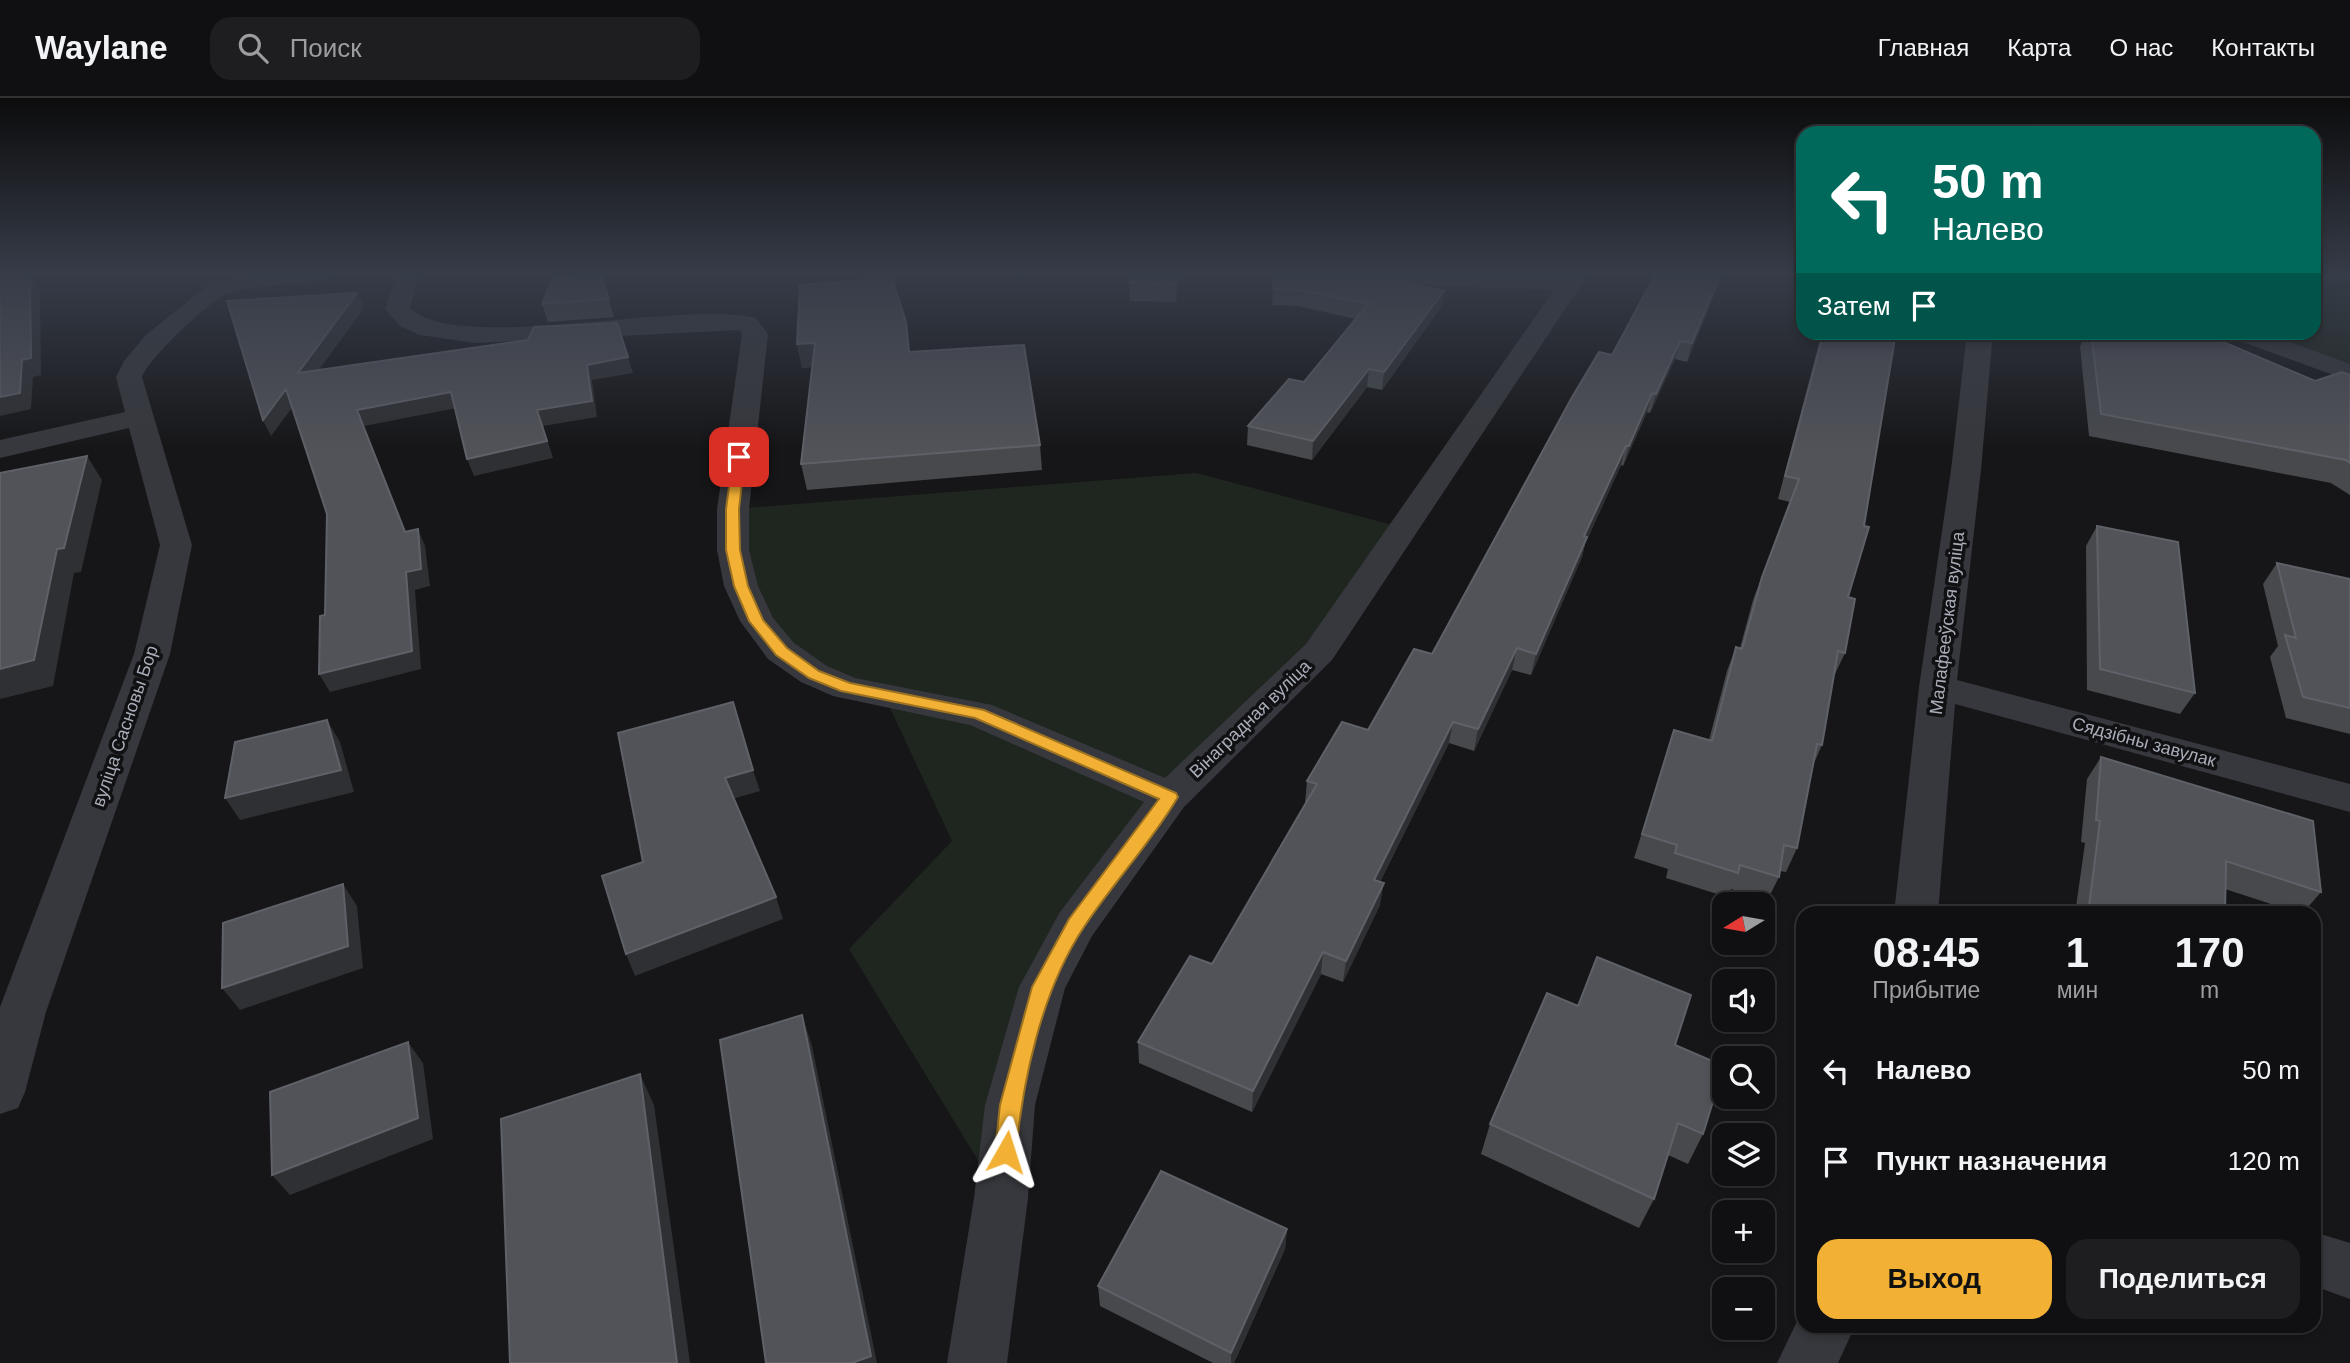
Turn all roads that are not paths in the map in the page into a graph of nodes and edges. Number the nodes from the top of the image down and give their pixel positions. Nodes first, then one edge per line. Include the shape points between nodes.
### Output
1 (163, 332) edge
2 (448, 332) edge
3 (530, 332) edge
4 (754, 332) edge
5 (1536, 332) edge
6 (1979, 340) edge
7 (2260, 340) edge
8 (2350, 373) edge
9 (140, 416) junction
10 (0, 449) edge
11 (1938, 687) junction
12 (1170, 797) junction
13 (2350, 798) edge
14 (1917, 906) edge
15 (11, 1010) edge
16 (0, 1092) edge
17 (2321, 1261) edge
18 (2350, 1271) edge
19 (1822, 1333) edge
20 (977, 1363) edge
21 (1807, 1363) edge

1 - 9 street, вуліца Сасновы Бор via 129,377
2 - 3 street
4 - 12 street via 733,509 733,550 741,586 757,621 782,651 814,674 846,688 979,713
5 - 12 street, Вінаградная вуліца via 1319,652
6 - 11 street, Малафееўская вуліца
7 - 8 street
9 - 10 street
9 - 15 street, вуліца Сасновы Бор via 176,545 152,654
11 - 13 street, Сядзібны завулак
11 - 14 street, Малафееўская вуліца
12 - 20 street, Вінаградная вуліца via 1076,924 1042,987 1010,1105
15 - 16 street, вуліца Сасновы Бор
17 - 18 street
19 - 21 street

